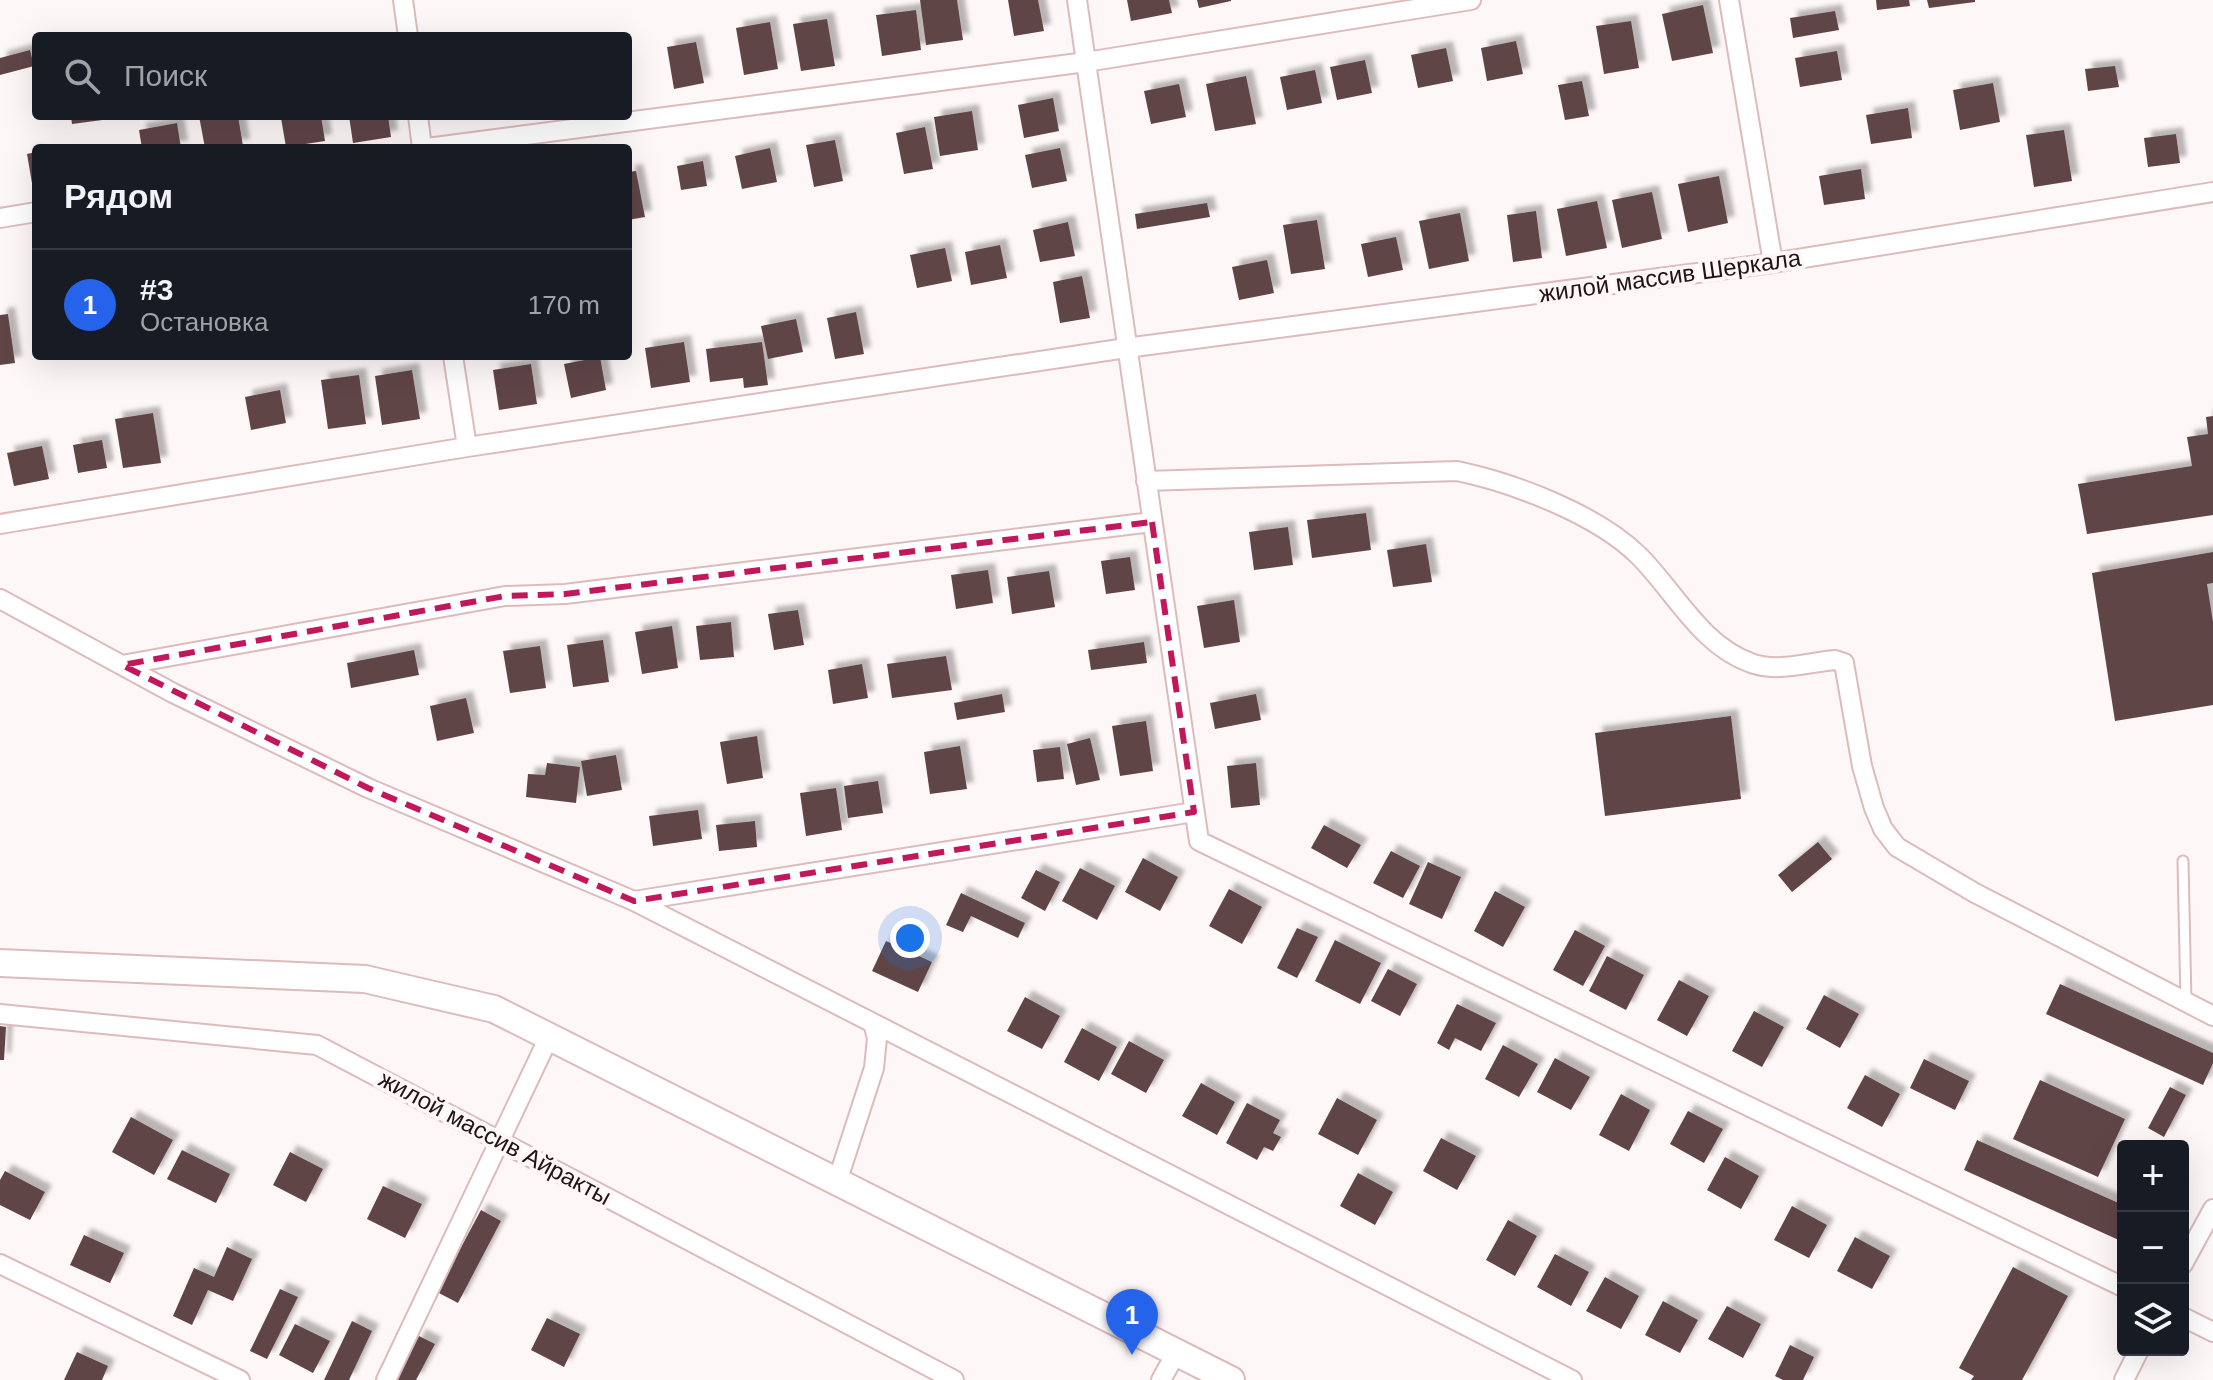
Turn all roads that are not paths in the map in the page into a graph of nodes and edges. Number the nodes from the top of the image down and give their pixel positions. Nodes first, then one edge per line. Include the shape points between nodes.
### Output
1 (403, 0) edge
2 (1077, 0) edge
3 (1471, 0) edge
4 (1729, 0) edge
5 (407, 32) edge
6 (1086, 62) junction
7 (419, 120) edge
8 (423, 144) edge
9 (455, 144) edge
10 (2213, 192) edge
11 (32, 213) edge
12 (0, 218) edge
13 (1773, 263) junction
14 (1126, 348) junction
15 (454, 360) edge
16 (467, 447) junction
17 (1146, 481) junction
18 (1152, 522) junction
19 (0, 524) edge
20 (0, 599) edge
21 (122, 665) junction
22 (1194, 812) junction
23 (2183, 861) dead end
24 (634, 901) junction
25 (0, 963) edge
26 (2186, 1003) junction
27 (0, 1014) edge
28 (2213, 1016) edge
29 (873, 1023) junction
30 (549, 1037) junction
31 (499, 1140) junction
32 (837, 1182) junction
33 (2213, 1209) edge
34 (2189, 1253) edge
35 (0, 1264) edge
36 (2117, 1284) edge
37 (2189, 1320) edge
38 (2213, 1332) edge
39 (1176, 1353) junction
40 (2136, 1356) edge
41 (240, 1380) edge
42 (386, 1380) edge
43 (954, 1380) edge
44 (1161, 1380) edge
45 (1231, 1380) edge
46 (1572, 1380) edge
47 (2124, 1380) edge

1 - 5 street
2 - 6 street
3 - 6 street
4 - 13 street
6 - 9 street
6 - 14 street
7 - 8 street
10 - 13 street, жилой массив Шеркала
11 - 12 street
13 - 14 street, жилой массив Шеркала
14 - 16 street, жилой массив Шеркала
14 - 17 street
15 - 16 street
16 - 19 street, жилой массив Шеркала
17 - 18 street
17 - 26 street via 1457,471 1497,479 1595,523 1637,554 1695,623 1751,664 1844,663 1874,808 1897,847
18 - 21 street via 565,594 505,596
18 - 22 street
20 - 21 street
21 - 24 street via 368,788
22 - 24 street
22 - 36 street via 1199,841
23 - 26 lane
24 - 29 street
25 - 30 main road via 365,979 494,1009
26 - 28 street
27 - 31 street, жилой массив Айракты via 317,1045
29 - 32 street via 874,1068
29 - 46 street
30 - 31 street
30 - 32 main road
31 - 42 street
31 - 43 street, жилой массив Айракты
32 - 39 main road
33 - 34 street
35 - 41 street
37 - 38 street
39 - 44 street
39 - 45 main road
40 - 47 street

